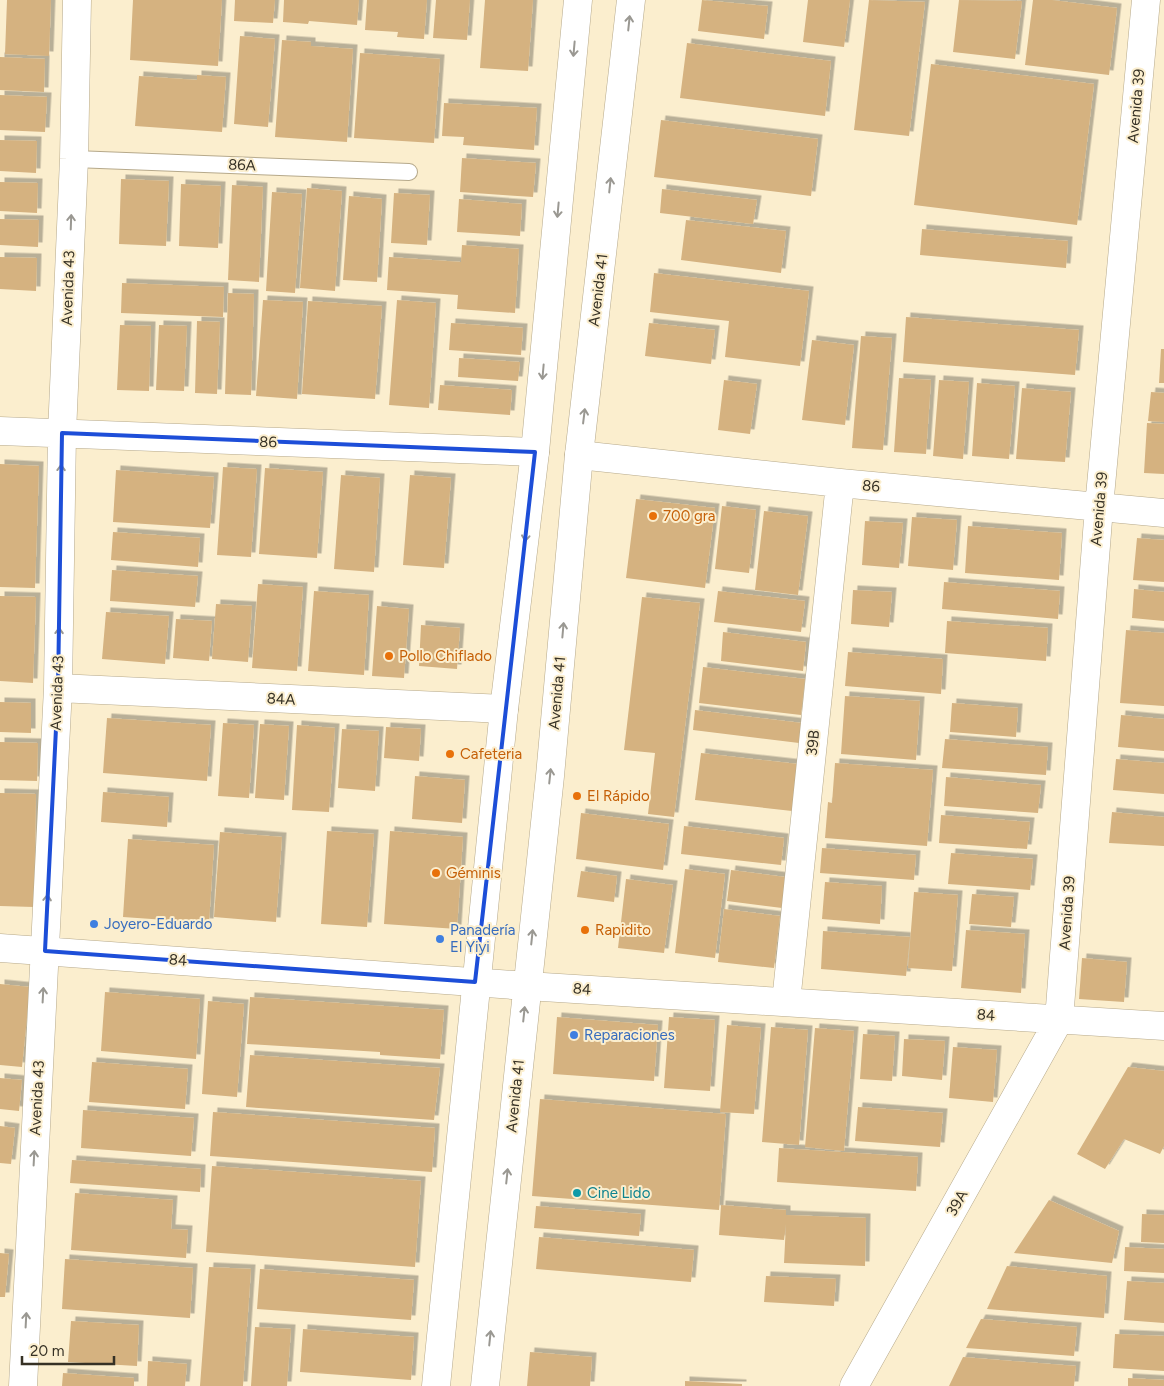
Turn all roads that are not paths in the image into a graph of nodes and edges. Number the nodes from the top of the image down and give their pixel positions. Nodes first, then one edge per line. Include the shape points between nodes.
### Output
1 (76, 0) edge
2 (578, 0) edge
3 (631, 0) edge
4 (1146, 0) edge
5 (74, 159) junction
6 (410, 172) dead end
7 (0, 431) edge
8 (62, 433) junction
9 (535, 452) junction
10 (579, 455) junction
11 (840, 484) junction
12 (1099, 507) junction
13 (1164, 513) edge
14 (58, 688) junction
15 (504, 709) junction
16 (0, 948) edge
17 (45, 951) junction
18 (476, 982) junction
19 (527, 986) junction
20 (786, 1002) junction
21 (1059, 1020) junction
22 (1164, 1026) edge
23 (23, 1386) edge
24 (436, 1386) edge
25 (485, 1386) edge
26 (854, 1386) edge

1 - 5 street, Avenida 43
2 -> 9 street
10 -> 3 street, Avenida 41
4 - 12 street, Avenida 39
5 - 6 lane, 86A
8 -> 5 street, Avenida 43
7 - 8 street, 86
8 - 9 street, 86
14 -> 8 street, Avenida 43
9 -> 15 street
10 - 11 street, 86
19 -> 10 street, Avenida 41
11 - 12 street, 86
11 - 20 street, 39B
12 - 13 street, 86
12 - 21 street, Avenida 39
14 - 15 street, 84A
17 -> 14 street, Avenida 43
15 - 18 street
16 - 17 street, 84
17 - 18 street, 84
23 -> 17 street, Avenida 43
18 - 19 street, 84
18 - 24 street
19 - 20 street, 84
25 -> 19 street, Avenida 41
20 - 21 street, 84
21 - 22 street, 84
21 - 26 street, 39A

